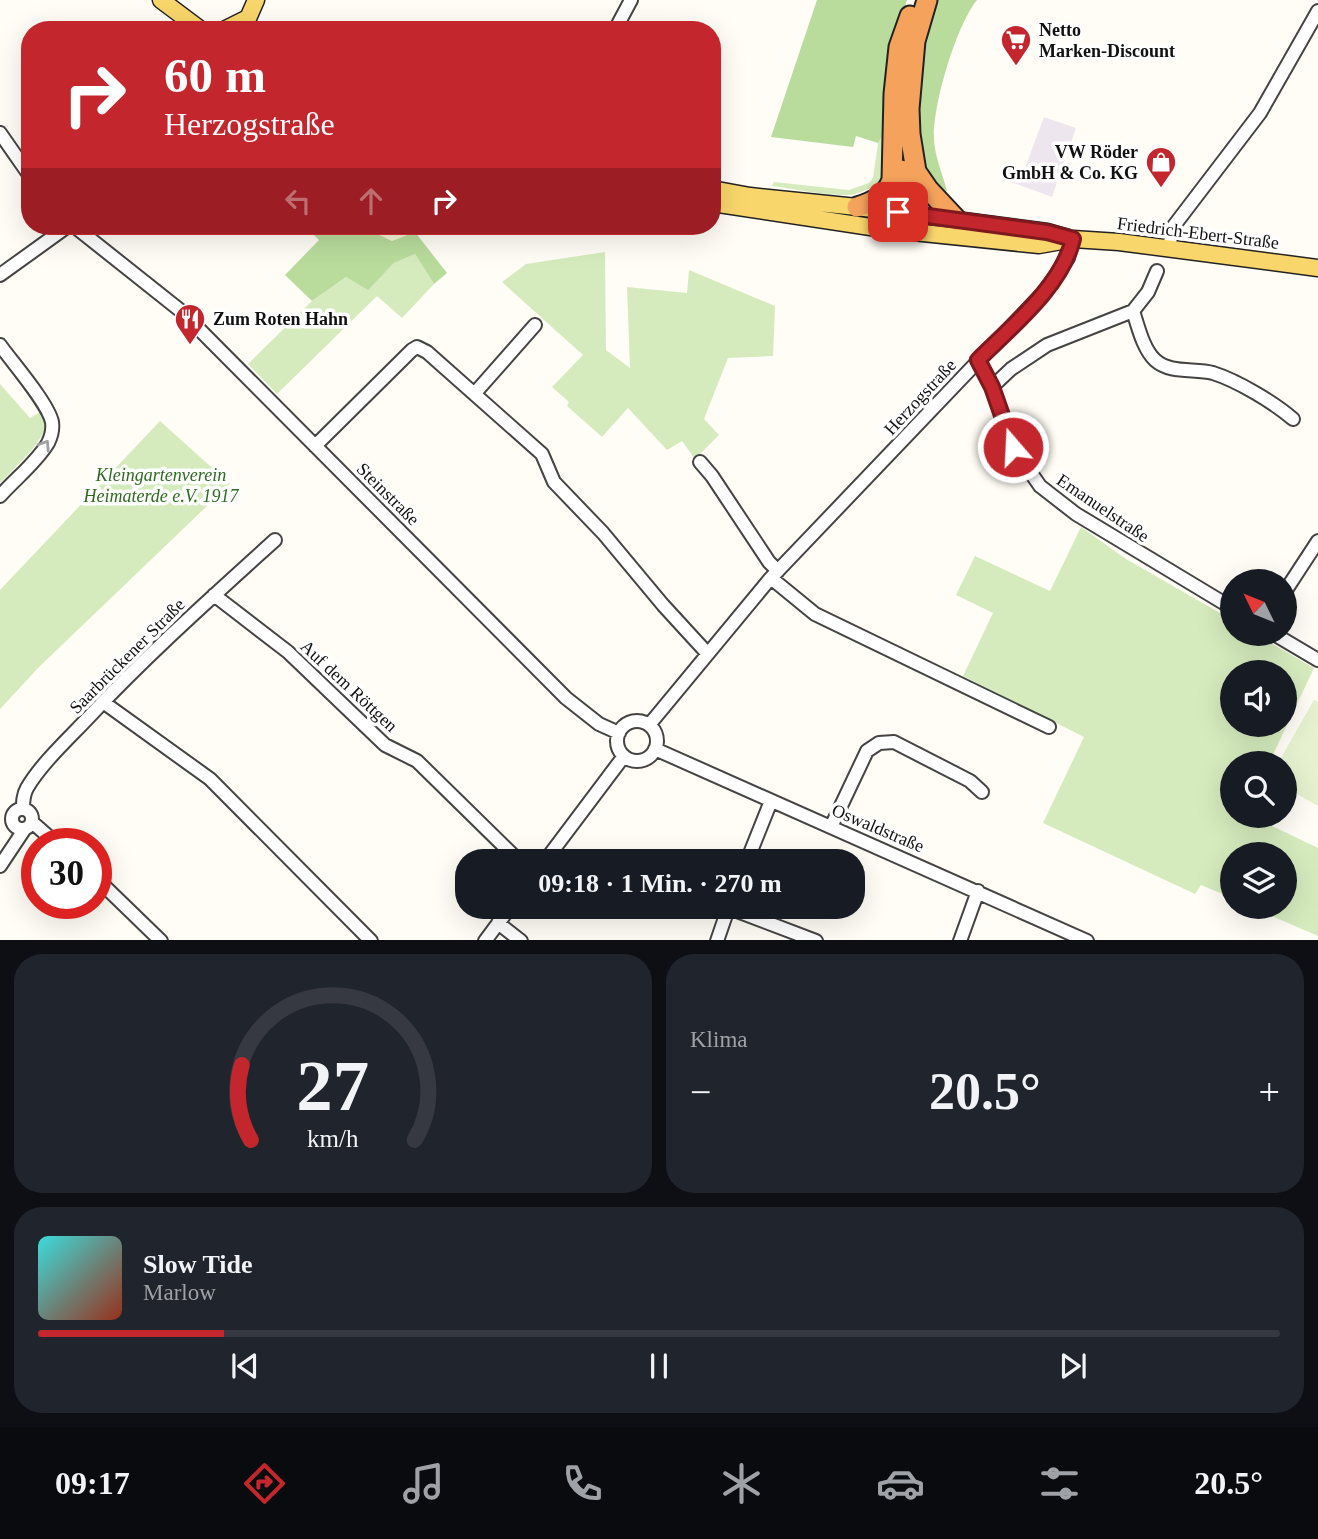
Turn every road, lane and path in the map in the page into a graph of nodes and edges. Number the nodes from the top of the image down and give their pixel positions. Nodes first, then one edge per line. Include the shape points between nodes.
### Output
1 (146, 0) edge
2 (161, 0) edge
3 (256, 0) edge
4 (631, 0) edge
5 (918, 3) edge
6 (1318, 11) edge
7 (173, 21) edge
8 (189, 21) edge
9 (250, 21) edge
10 (620, 21) edge
11 (0, 133) edge
12 (21, 163) edge
13 (916, 171) junction
14 (721, 190) edge
15 (721, 199) edge
16 (721, 204) edge
17 (857, 207) junction
18 (901, 220) junction
19 (957, 220) junction
20 (56, 235) edge
21 (86, 235) edge
22 (1073, 239) junction
23 (1169, 248) junction
24 (1318, 268) edge
25 (1157, 271) dead end
26 (0, 275) edge
27 (1133, 311) junction
28 (535, 325) dead end
29 (0, 345) edge
30 (978, 360) junction
31 (992, 387) junction
32 (475, 393) junction
33 (1293, 419) dead end
34 (315, 446) junction
35 (700, 462) dead end
36 (0, 496) edge
37 (275, 540) dead end
38 (1318, 541) edge
39 (1297, 573) edge
40 (774, 574) junction
41 (214, 595) junction
42 (1220, 601) edge
43 (1294, 646) edge
44 (707, 653) junction
45 (1318, 660) edge
46 (103, 702) junction
47 (649, 724) junction
48 (1049, 727) dead end
49 (619, 733) junction
50 (655, 749) junction
51 (624, 756) junction
52 (982, 792) dead end
53 (771, 802) junction
54 (28, 826) junction
55 (831, 827) junction
56 (31, 828) edge
57 (507, 849) edge
58 (554, 849) edge
59 (752, 849) edge
60 (0, 866) edge
61 (978, 891) junction
62 (112, 893) edge
63 (501, 919) edge
64 (725, 919) edge
65 (761, 919) edge
66 (498, 923) junction
67 (161, 940) edge
68 (371, 940) edge
69 (485, 940) edge
70 (521, 940) edge
71 (717, 940) edge
72 (816, 940) edge
73 (960, 940) edge
74 (1087, 940) edge

1 - 7 main road
2 - 8 main road
3 - 9 main road
4 - 10 street
5 - 13 highway via 910,134
5 - 17 highway via 899,47 892,180 878,198
5 - 18 highway via 904,53
6 - 23 street via 1260,113 1173,227
11 - 12 street
13 - 18 highway via 919,190
13 - 19 highway
14 - 17 main road, Friedrich-Ebert-Straße
15 - 18 main road, Friedrich-Ebert-Straße
16 - 18 main road, Friedrich-Ebert-Straße
17 - 18 main road, Friedrich-Ebert-Straße
18 - 19 main road, Friedrich-Ebert-Straße
18 - 22 main road, Friedrich-Ebert-Straße via 1039,245
19 - 22 main road, Friedrich-Ebert-Straße
20 - 26 street
21 - 34 street, Steinstraße via 181,311
22 - 23 main road, Friedrich-Ebert-Straße
22 - 30 street, Herzogstraße via 1069,258 1045,291
23 - 24 main road, Friedrich-Ebert-Straße
25 - 27 street
27 - 31 street via 1046,345
27 - 33 street via 1148,351 1163,366 1212,373
28 - 32 street
36 -> 29 street via 52,434 52,421 44,407
30 - 31 street, Emanuelstraße
30 - 40 street, Herzogstraße
31 - 42 street, Emanuelstraße via 1013,447 1040,486 1086,520
32 - 34 street via 417,347
32 - 44 street via 542,454 554,482
34 - 49 street, Steinstraße via 566,698 599,724
35 - 40 street
37 - 41 street, Saarbrückener Straße
38 - 39 street
40 - 44 street, Herzogstraße
40 - 48 street via 815,614
41 - 46 street, Saarbrückener Straße
41 - 57 street, Auf dem Röttgen via 288,652 385,745 417,761
43 - 45 street
44 - 47 street, Herzogstraße
46 - 54 street, Saarbrückener Straße via 27,787 23,809 31,813
46 - 68 street via 210,779
47 - 49 street via 631,722
47 - 50 street via 656,734
49 - 51 street via 617,743
50 - 51 street via 643,760
50 - 53 street, Oswaldstraße
51 - 58 street
52 - 55 street via 970,781 894,742 879,743 867,751
53 - 55 street, Oswaldstraße
53 - 59 street
54 - 56 street, Saarbrückener Straße
54 - 60 street
55 - 61 street, Oswaldstraße
61 - 73 street
61 - 74 street, Oswaldstraße
62 - 67 street
63 - 66 street
64 - 71 street
65 - 72 street
66 - 69 street
66 - 70 street

